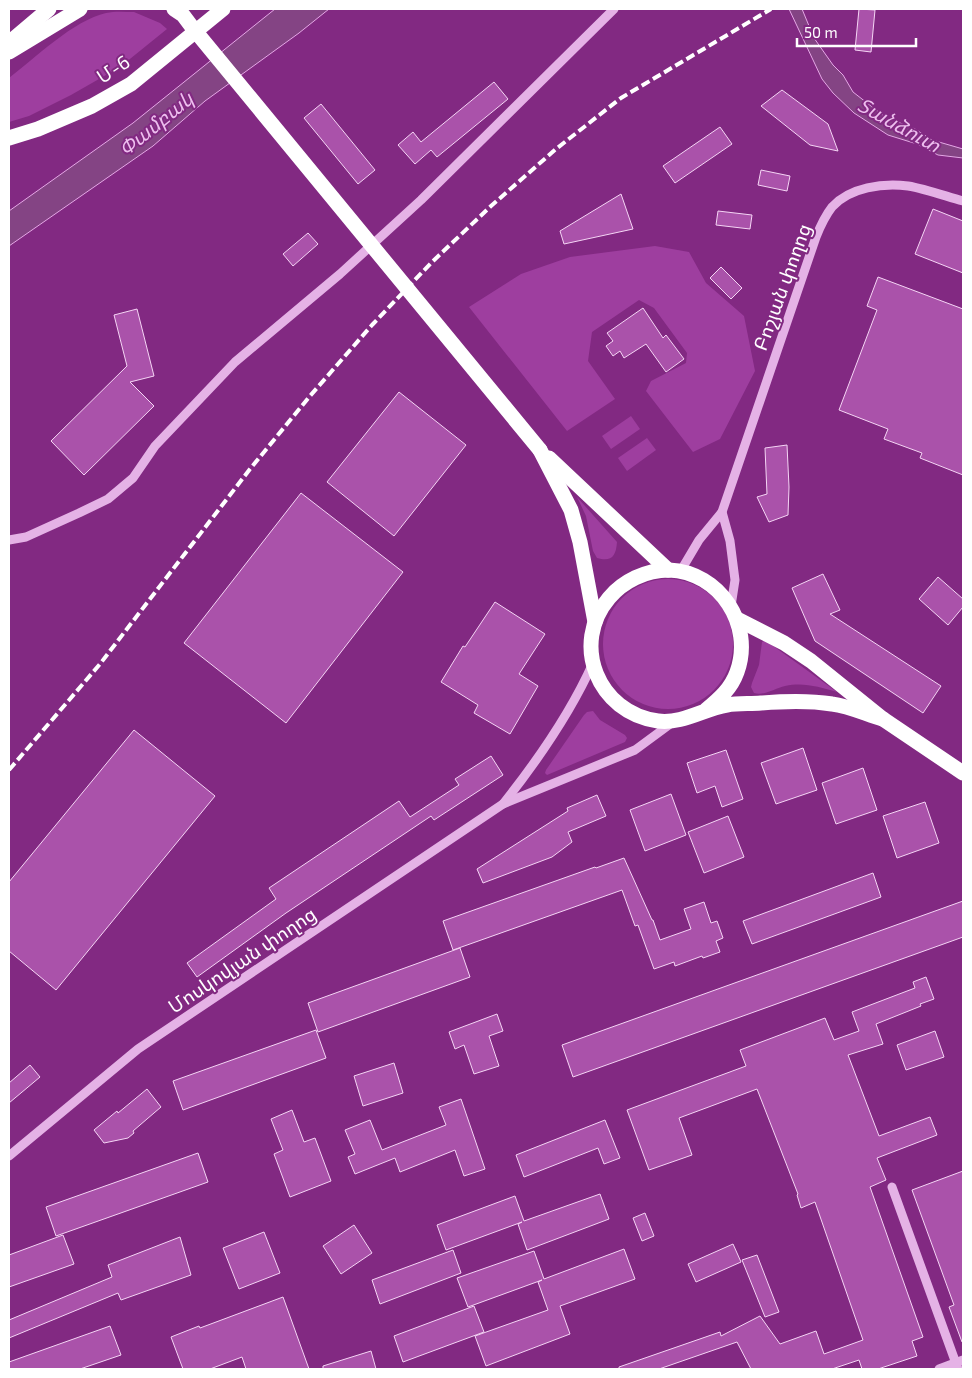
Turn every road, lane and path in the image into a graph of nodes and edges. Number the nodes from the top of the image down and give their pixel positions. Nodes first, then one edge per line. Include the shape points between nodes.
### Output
1 (48, 9) edge
2 (80, 9) edge
3 (164, 9) edge
4 (223, 9) edge
5 (614, 9) edge
6 (180, 10) edge
7 (9, 44) edge
8 (9, 52) edge
9 (9, 138) edge
10 (963, 201) edge
11 (540, 450) junction
12 (722, 512) junction
13 (9, 540) edge
14 (674, 571) junction
15 (734, 612) junction
16 (595, 622) junction
17 (593, 663) junction
18 (706, 710) junction
19 (883, 719) junction
20 (675, 721) junction
21 (963, 773) edge
22 (503, 804) junction
23 (9, 1156) edge
24 (892, 1187) dead end
25 (959, 1364) edge
26 (939, 1369) edge

1 - 7 highway
2 - 8 highway
3 - 6 highway
4 - 9 highway, Մ-6 / Մ-6 via 131,84 92,106
5 - 13 street via 421,200 340,274 235,362 155,446 133,478 108,499 26,537
6 - 11 highway, bridge
10 - 12 street, Բոշյան փողոց via 908,186 886,185 851,194 833,206 816,237
11 - 14 highway
11 - 16 highway via 571,510
12 - 14 street, Բոշյան փողոց
12 - 15 street via 730,541
14 - 15 highway via 693,575 708,583
14 - 16 highway via 649,572 631,579 615,590
15 - 18 highway via 742,646 736,674 721,697
15 - 19 highway via 811,661
16 - 17 highway via 591,649
17 - 20 highway via 598,678 616,703 644,718
17 - 22 street, Մոսկովյան փողոց via 580,691 532,767
18 - 19 highway via 727,705 798,700 833,704
18 - 20 highway
19 - 21 highway
20 - 22 street, Մոսկովյան փողոց via 636,750
22 - 23 street, Մոսկովյան փողոց via 138,1049
24 - 25 street
25 - 26 street

